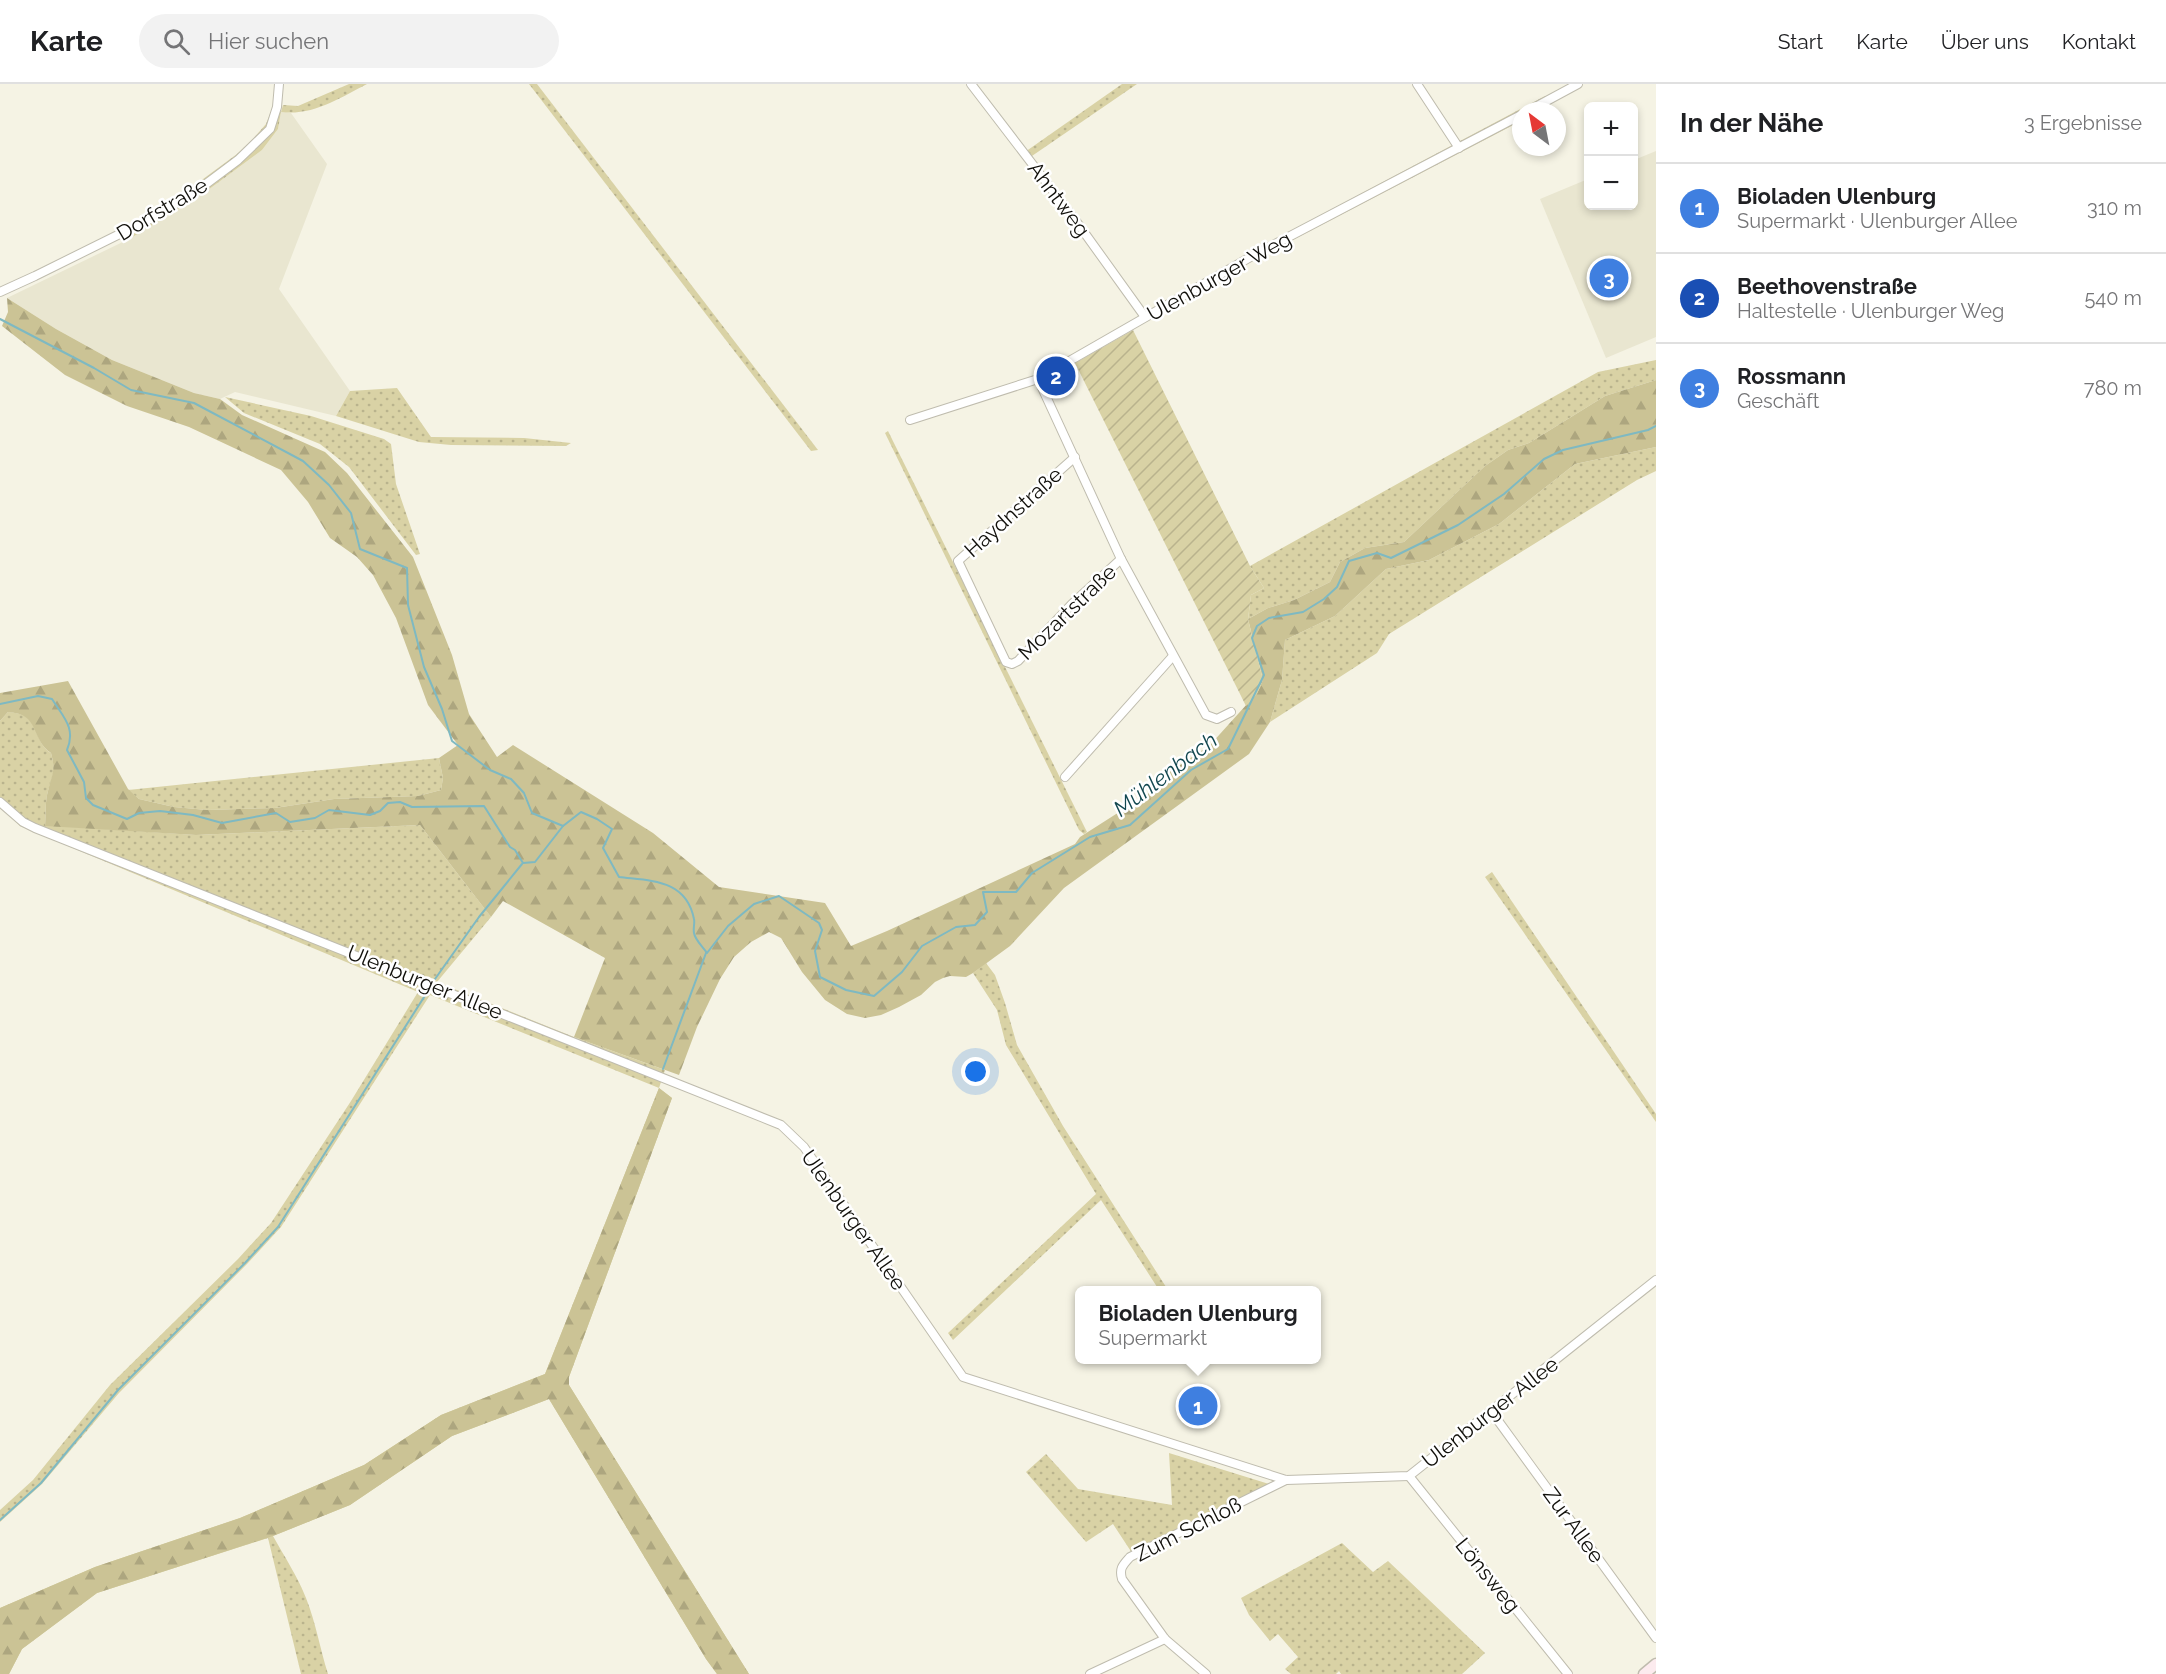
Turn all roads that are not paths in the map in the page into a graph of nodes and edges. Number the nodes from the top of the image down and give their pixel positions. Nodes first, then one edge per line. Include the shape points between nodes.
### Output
1 (279, 84) edge
2 (971, 84) edge
3 (1417, 84) edge
4 (1578, 84) edge
5 (1545, 102) edge
6 (1512, 119) edge
7 (1458, 148) junction
8 (0, 292) edge
9 (1144, 317) junction
10 (1038, 378) junction
11 (910, 420) dead end
12 (1075, 457) junction
13 (1121, 559) junction
14 (1173, 656) junction
15 (1012, 664) joint
16 (1231, 712) dead end
17 (1065, 777) dead end
18 (0, 802) edge
19 (1656, 1280) edge
20 (1491, 1411) junction
21 (1409, 1476) junction
22 (1286, 1480) junction
23 (1656, 1638) edge
24 (1165, 1639) junction
25 (1656, 1664) edge
26 (1090, 1674) edge
27 (1206, 1674) edge
28 (1568, 1674) edge
29 (1644, 1674) edge

1 - 8 street, Dorfstraße via 278,107 270,129 229,167 148,220
2 - 9 street, Ahntweg
3 - 7 street
4 - 5 street
6 - 7 street, Ulenburger Weg
7 - 9 street, Ulenburger Weg
9 - 10 street, Ulenburger Weg
10 - 11 street, Ulenburger Weg
10 - 12 street
12 - 13 street
12 - 15 street, Haydnstraße via 958,561 1006,662
13 - 14 street
13 - 15 street, Mozartstraße
14 - 16 street via 1206,715 1217,719
14 - 17 street
18 - 22 street, Ulenburger Allee via 35,828 781,1125 804,1147 963,1377
19 - 20 street, Ulenburger Allee
20 - 21 street, Ulenburger Allee
20 - 23 street, Zur Allee
21 - 22 street, Ulenburger Allee
21 - 28 street, Lönsweg
22 - 24 street, Zum Schloß via 1130,1557 1122,1566 1122,1580
24 - 26 street
24 - 27 street, Zum Schloß
25 - 29 main road

